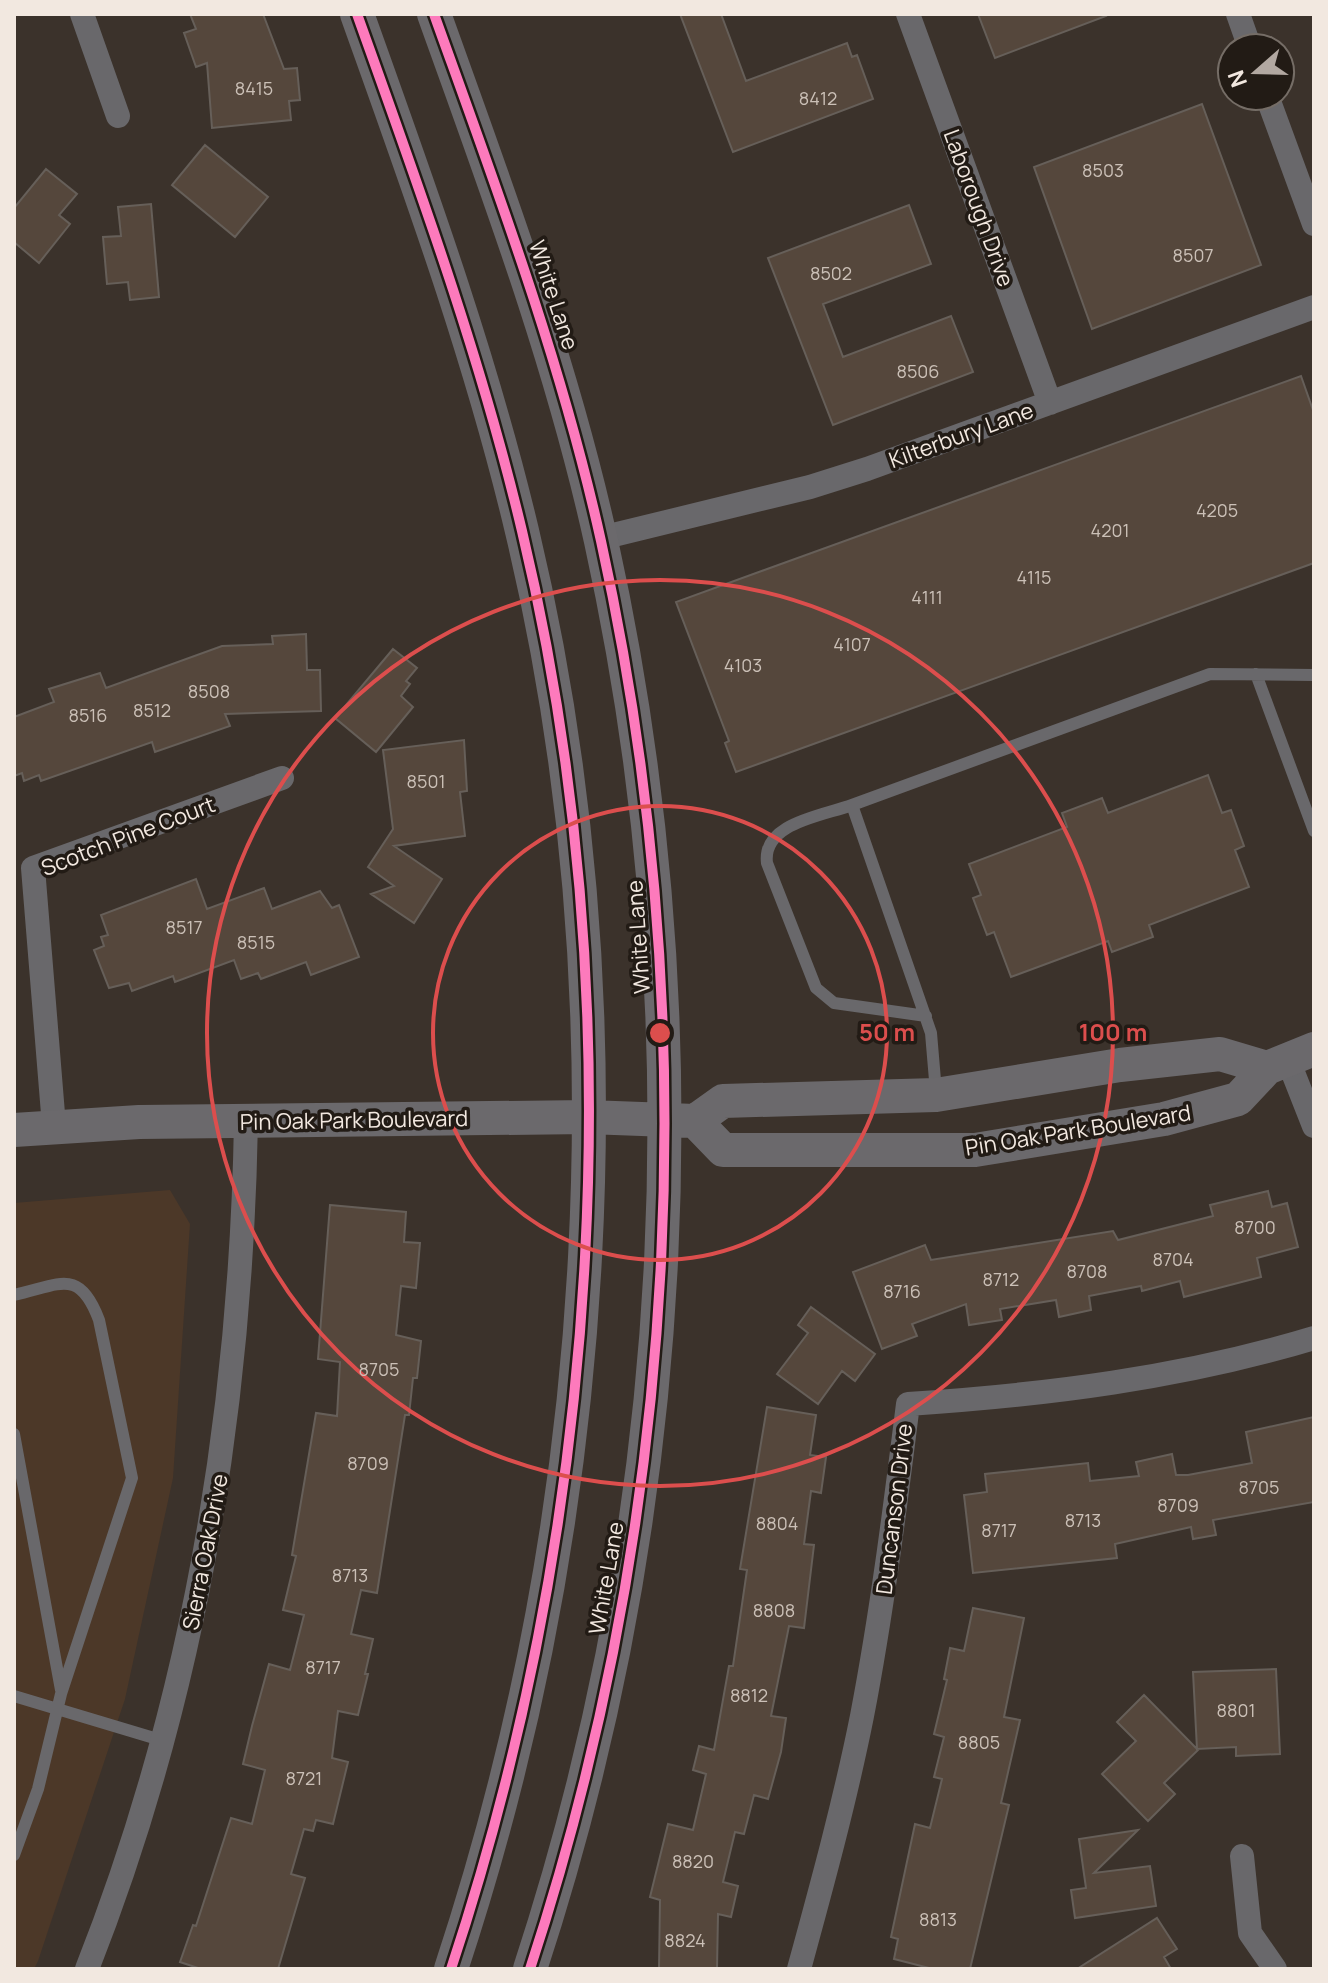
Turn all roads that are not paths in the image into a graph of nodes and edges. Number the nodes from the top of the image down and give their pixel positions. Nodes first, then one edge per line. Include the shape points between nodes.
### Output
1 (82, 14) edge
2 (357, 14) edge
3 (434, 14) edge
4 (908, 14) edge
5 (1273, 112) edge
6 (118, 116) dead end
7 (1314, 224) edge
8 (1314, 307) edge
9 (1050, 403) junction
10 (601, 538) junction
11 (1256, 674) junction
12 (1314, 675) edge
13 (282, 778) dead end
14 (852, 805) junction
15 (1314, 831) edge
16 (926, 1016) junction
17 (1290, 1059) edge
18 (936, 1095) junction
19 (588, 1117) junction
20 (246, 1121) junction
21 (680, 1121) junction
22 (54, 1126) junction
23 (1314, 1126) edge
24 (14, 1130) edge
25 (14, 1295) edge
26 (1314, 1338) edge
27 (14, 1434) edge
28 (61, 1694) junction
29 (14, 1696) edge
30 (58, 1709) junction
31 (164, 1741) junction
32 (14, 1855) edge
33 (1242, 1856) dead end
34 (87, 1969) edge
35 (451, 1969) edge
36 (530, 1969) edge
37 (799, 1969) edge
38 (1275, 1969) edge

1 - 6 street
2 - 19 main road via 447,264 523,535 561,742 575,867
3 - 10 main road, White Lane via 525,267
4 - 9 street, Laborough Drive
5 - 7 street
8 - 9 street, Kilterbury Lane
9 - 10 street, Kilterbury Lane via 810,487
10 - 21 main road, White Lane via 638,745
11 - 12 lane
11 - 14 lane via 1210,674
11 - 15 lane
13 - 22 street, Scotch Pine Court via 33,868
14 - 16 lane
14 - 16 lane via 779,831 769,841 767,863 816,988 825,998
16 - 18 lane
17 - 18 main road via 1220,1054
17 - 21 main road, Pin Oak Park Boulevard via 1238,1099 1164,1119 975,1150 723,1150
17 - 23 street
18 - 21 main road via 723,1101
19 - 20 main road, Pin Oak Park Boulevard
19 - 21 main road, Pin Oak Park Boulevard
19 - 35 main road via 585,1250 557,1530 511,1761
20 - 22 main road, Pin Oak Park Boulevard
20 - 31 street, Sierra Oak Drive via 244,1227 221,1468
21 - 36 main road, White Lane via 635,1533 589,1763
22 - 24 main road, Pin Oak Park Boulevard
25 - 28 lane via 66,1283 90,1295 132,1478
26 - 37 street, Duncanson Drive via 1196,1368 1081,1388 908,1404 889,1562 862,1717
27 - 28 lane
28 - 30 lane
29 - 30 lane
30 - 31 lane
30 - 32 lane
31 - 34 street, Sierra Oak Drive
33 - 38 street via 1250,1933

